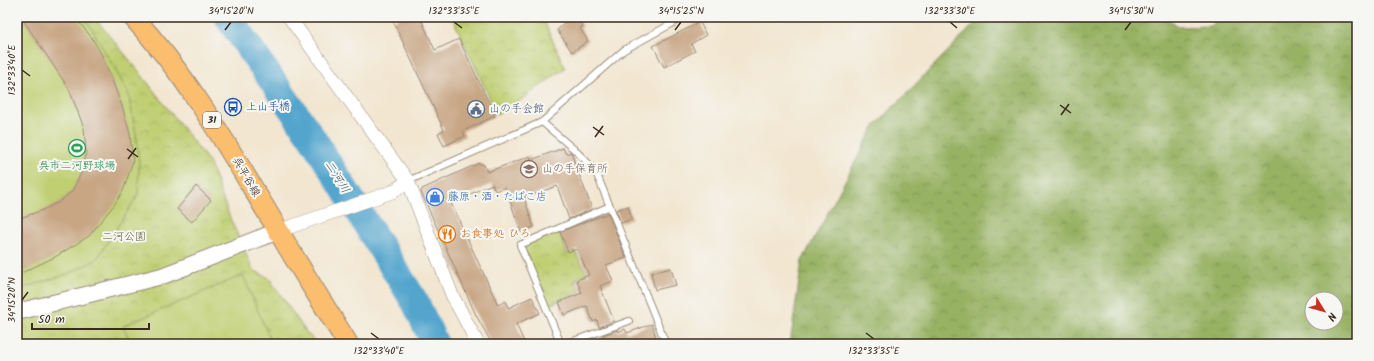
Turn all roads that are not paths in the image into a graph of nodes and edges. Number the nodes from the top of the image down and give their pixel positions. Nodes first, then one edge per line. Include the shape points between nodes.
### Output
1 (133, 17) edge
2 (289, 17) edge
3 (684, 17) edge
4 (542, 122) junction
5 (408, 181) junction
6 (610, 206) junction
7 (278, 231) junction
8 (17, 312) edge
9 (629, 321) dead end
10 (348, 344) edge
11 (478, 344) edge
12 (561, 344) edge
13 (565, 344) edge
14 (666, 344) edge

1 - 7 main road, 呉平谷線 / 31 via 159,45 218,130
2 - 5 street
3 - 4 lane via 624,50
4 - 5 lane
4 - 6 lane via 576,150 595,170
5 - 7 street via 392,192
5 - 11 street via 452,295
6 - 12 lane via 520,245
6 - 14 lane
7 - 8 street via 162,276
7 - 10 main road, 呉平谷線 / 31
9 - 13 lane

